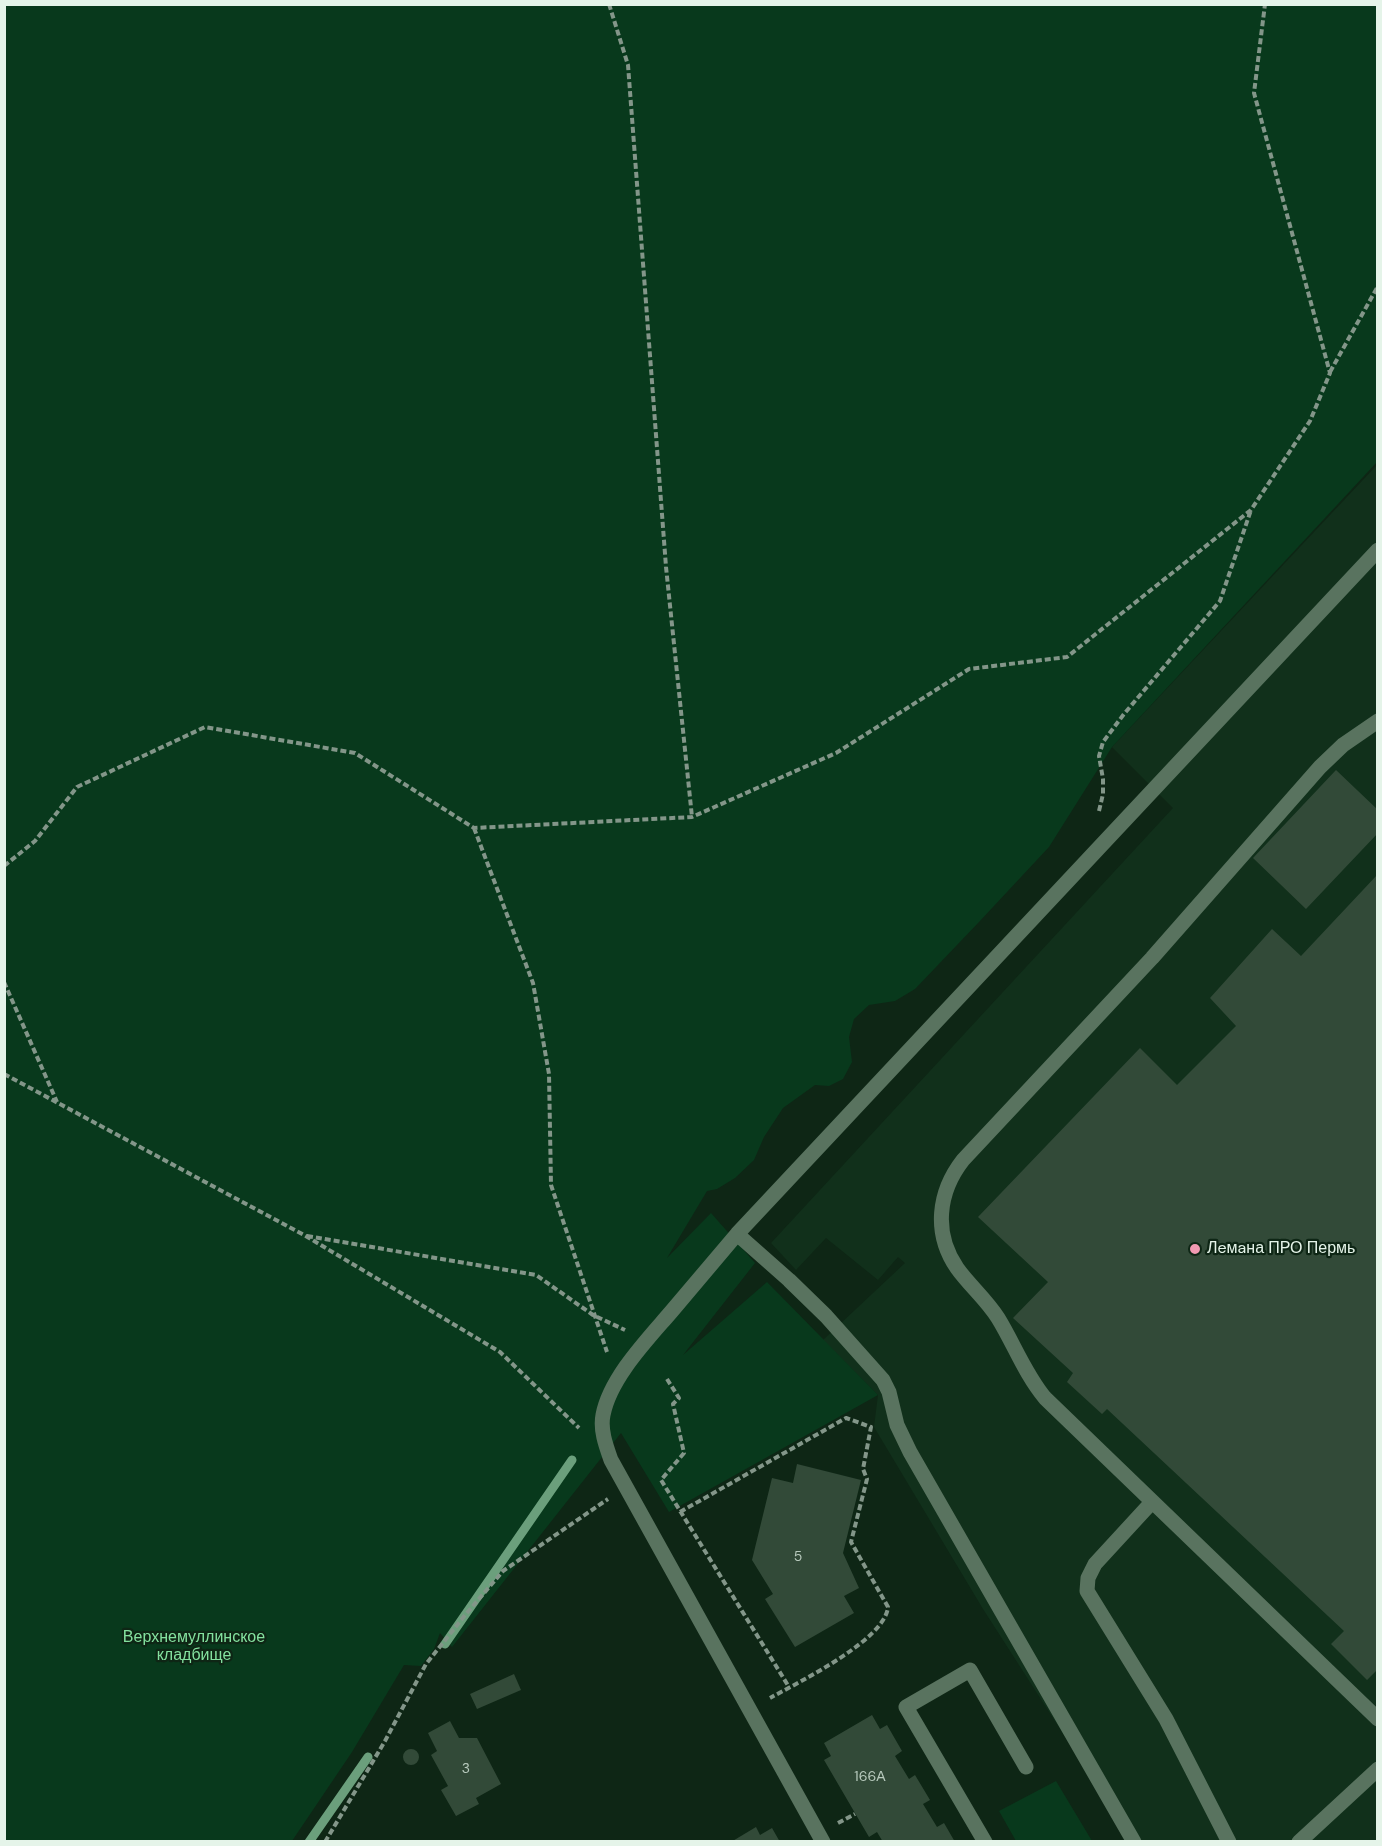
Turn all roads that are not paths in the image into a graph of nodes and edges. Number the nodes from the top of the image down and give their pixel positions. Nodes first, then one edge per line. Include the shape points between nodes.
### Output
1 (1377, 549) edge
2 (1377, 721) edge
3 (737, 1234) junction
4 (1152, 1502) junction
5 (1377, 1719) edge
6 (1026, 1767) dead end
7 (1377, 1769) edge
8 (823, 1842) edge
9 (986, 1842) edge
10 (1134, 1842) edge
11 (1229, 1842) edge
12 (1299, 1842) edge

1 - 3 lane
2 - 4 lane via 1320,767 1152,958 963,1160 942,1203 941,1223 948,1254 999,1320 1038,1389
3 - 8 lane via 617,1381 602,1416 603,1434 611,1460
3 - 10 lane via 826,1316 883,1380 906,1445
4 - 5 lane
4 - 11 lane via 1095,1564 1087,1591 1166,1719
6 - 9 lane via 970,1670 906,1707
7 - 12 lane

